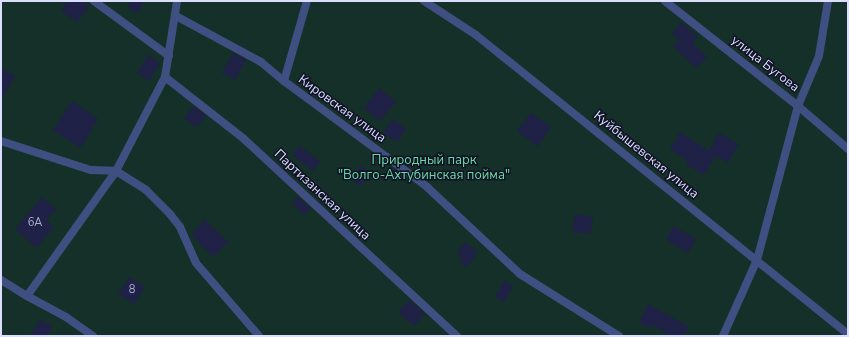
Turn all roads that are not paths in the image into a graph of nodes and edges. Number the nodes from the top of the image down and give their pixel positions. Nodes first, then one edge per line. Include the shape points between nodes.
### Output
1 (94, 1) edge
2 (177, 1) edge
3 (307, 1) edge
4 (424, 1) edge
5 (665, 1) edge
6 (828, 1) edge
7 (176, 16) junction
8 (169, 56) junction
9 (165, 77) junction
10 (284, 82) junction
11 (798, 106) junction
12 (1, 141) edge
13 (848, 149) edge
14 (116, 171) junction
15 (758, 260) junction
16 (1, 280) edge
17 (27, 296) junction
18 (848, 334) edge
19 (92, 336) edge
20 (259, 336) edge
21 (457, 336) edge
22 (619, 336) edge
23 (723, 336) edge

1 - 8 street
2 - 7 street
3 - 10 street
4 - 15 street, Куйбышевская улица via 476,35
5 - 11 street, улица Бугова
6 - 11 street via 819,56
7 - 8 street
7 - 10 street, Кировская улица via 261,62
8 - 9 street
9 - 14 street
9 - 21 street, Партизанская улица via 244,139
10 - 22 street, Кировская улица via 428,187 520,274
11 - 13 street, улица Бугова
11 - 15 street
12 - 14 street via 91,170
14 - 17 street
14 - 20 street via 146,190 170,214 180,227 196,263
15 - 18 street, Куйбышевская улица
15 - 23 street
16 - 17 street
17 - 19 street via 66,317

